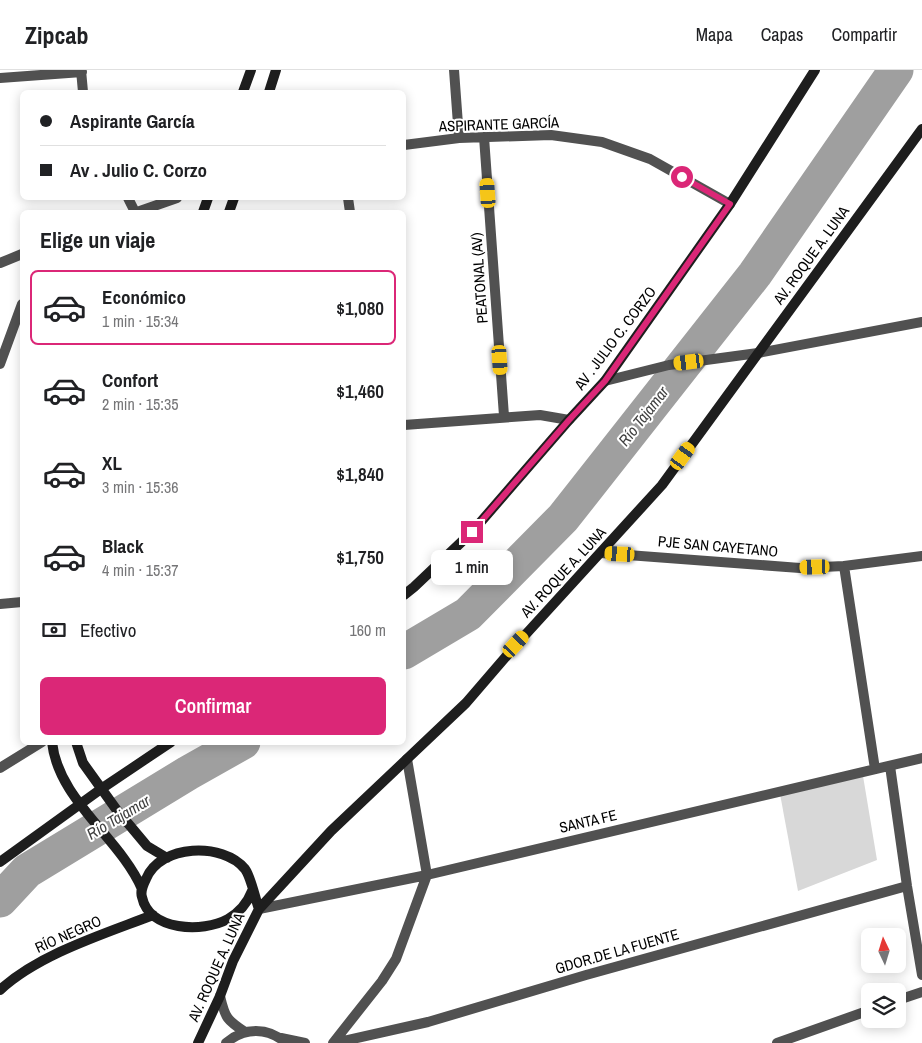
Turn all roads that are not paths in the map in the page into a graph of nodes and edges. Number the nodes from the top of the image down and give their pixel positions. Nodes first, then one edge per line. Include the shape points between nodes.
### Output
1 (251, 70) edge
2 (276, 70) edge
3 (454, 70) edge
4 (814, 70) edge
5 (81, 71) edge
6 (0, 78) edge
7 (83, 90) edge
8 (244, 90) edge
9 (270, 90) edge
10 (922, 129) edge
11 (484, 137) junction
12 (459, 138) junction
13 (406, 146) edge
14 (171, 200) edge
15 (730, 204) junction
16 (142, 210) edge
17 (20, 255) edge
18 (0, 263) edge
19 (20, 309) edge
20 (922, 322) edge
21 (758, 354) junction
22 (0, 364) edge
23 (605, 381) junction
24 (504, 416) junction
25 (569, 420) junction
26 (406, 425) edge
27 (601, 553) junction
28 (922, 556) edge
29 (844, 566) junction
30 (406, 593) edge
31 (20, 602) edge
32 (0, 604) edge
33 (37, 745) edge
34 (52, 745) edge
35 (77, 745) edge
36 (167, 745) edge
37 (407, 758) junction
38 (922, 758) edge
39 (890, 766) junction
40 (0, 768) edge
41 (875, 769) junction
42 (101, 789) junction
43 (81, 804) junction
44 (168, 858) junction
45 (0, 862) edge
46 (427, 875) junction
47 (907, 886) junction
48 (142, 889) junction
49 (252, 891) junction
50 (259, 909) junction
51 (153, 915) junction
52 (226, 920) junction
53 (922, 975) edge
54 (0, 990) edge
55 (922, 992) edge
56 (220, 996) junction
57 (906, 997) edge
58 (861, 1013) edge
59 (245, 1032) junction
60 (283, 1041) edge
61 (198, 1043) edge
62 (226, 1043) edge
63 (305, 1043) edge
64 (334, 1043) edge
65 (777, 1043) edge

1 - 8 street
2 - 9 street
3 - 12 street
4 - 15 street, AV . JULIO C. CORZO
5 - 6 street
5 - 7 street
10 - 21 street, AV. ROQUE A. LUNA
11 - 12 street, ASPIRANTE GARCÍA
11 - 15 street, ASPIRANTE GARCÍA via 552,135 602,142 650,159
11 - 24 street, PEATONAL (AV)
12 - 13 street, ASPIRANTE GARCÍA
14 - 16 street
15 - 23 street, AV . JULIO C. CORZO
17 - 18 street
19 - 22 street
20 - 21 street
21 - 23 street via 669,364
21 - 27 street, AV. ROQUE A. LUNA via 662,485
23 - 25 street, AV . JULIO C. CORZO
24 - 25 street via 540,415
24 - 26 street
25 - 30 street, AV . JULIO C. CORZO via 472,532
27 - 29 street, PJE SAN CAYETANO via 790,567
27 - 37 street, AV. ROQUE A. LUNA via 516,644 466,704
28 - 29 street, PJE SAN CAYETANO
29 - 41 street
31 - 32 street
33 - 40 street
34 - 43 street via 63,778
35 - 42 street via 83,763
36 - 42 street
37 - 46 street
37 - 50 street, AV. ROQUE A. LUNA via 331,831
38 - 39 street, SANTA FE
39 - 41 street, SANTA FE
39 - 47 street
41 - 46 street, SANTA FE
42 - 43 street
42 - 44 street via 147,846
43 - 45 street
43 - 48 street via 131,868
44 - 48 street via 154,866
44 - 49 street via 200,851 224,855 245,870
46 - 50 street, SANTA FE
46 - 64 street via 396,958
47 - 53 street
47 - 64 street, GDOR.DE LA FUENTE via 428,1022
48 - 51 street via 142,898
49 - 50 street
49 - 52 street via 247,904
50 - 52 street
50 - 56 street, AV. ROQUE A. LUNA
51 - 52 street via 173,926 191,928
51 - 54 street, RÍO NEGRO via 79,943 35,966
55 - 57 street
56 - 59 street via 229,1021
56 - 61 street, AV. ROQUE A. LUNA
58 - 65 street
59 - 60 street via 264,1032
59 - 62 street
60 - 63 street

